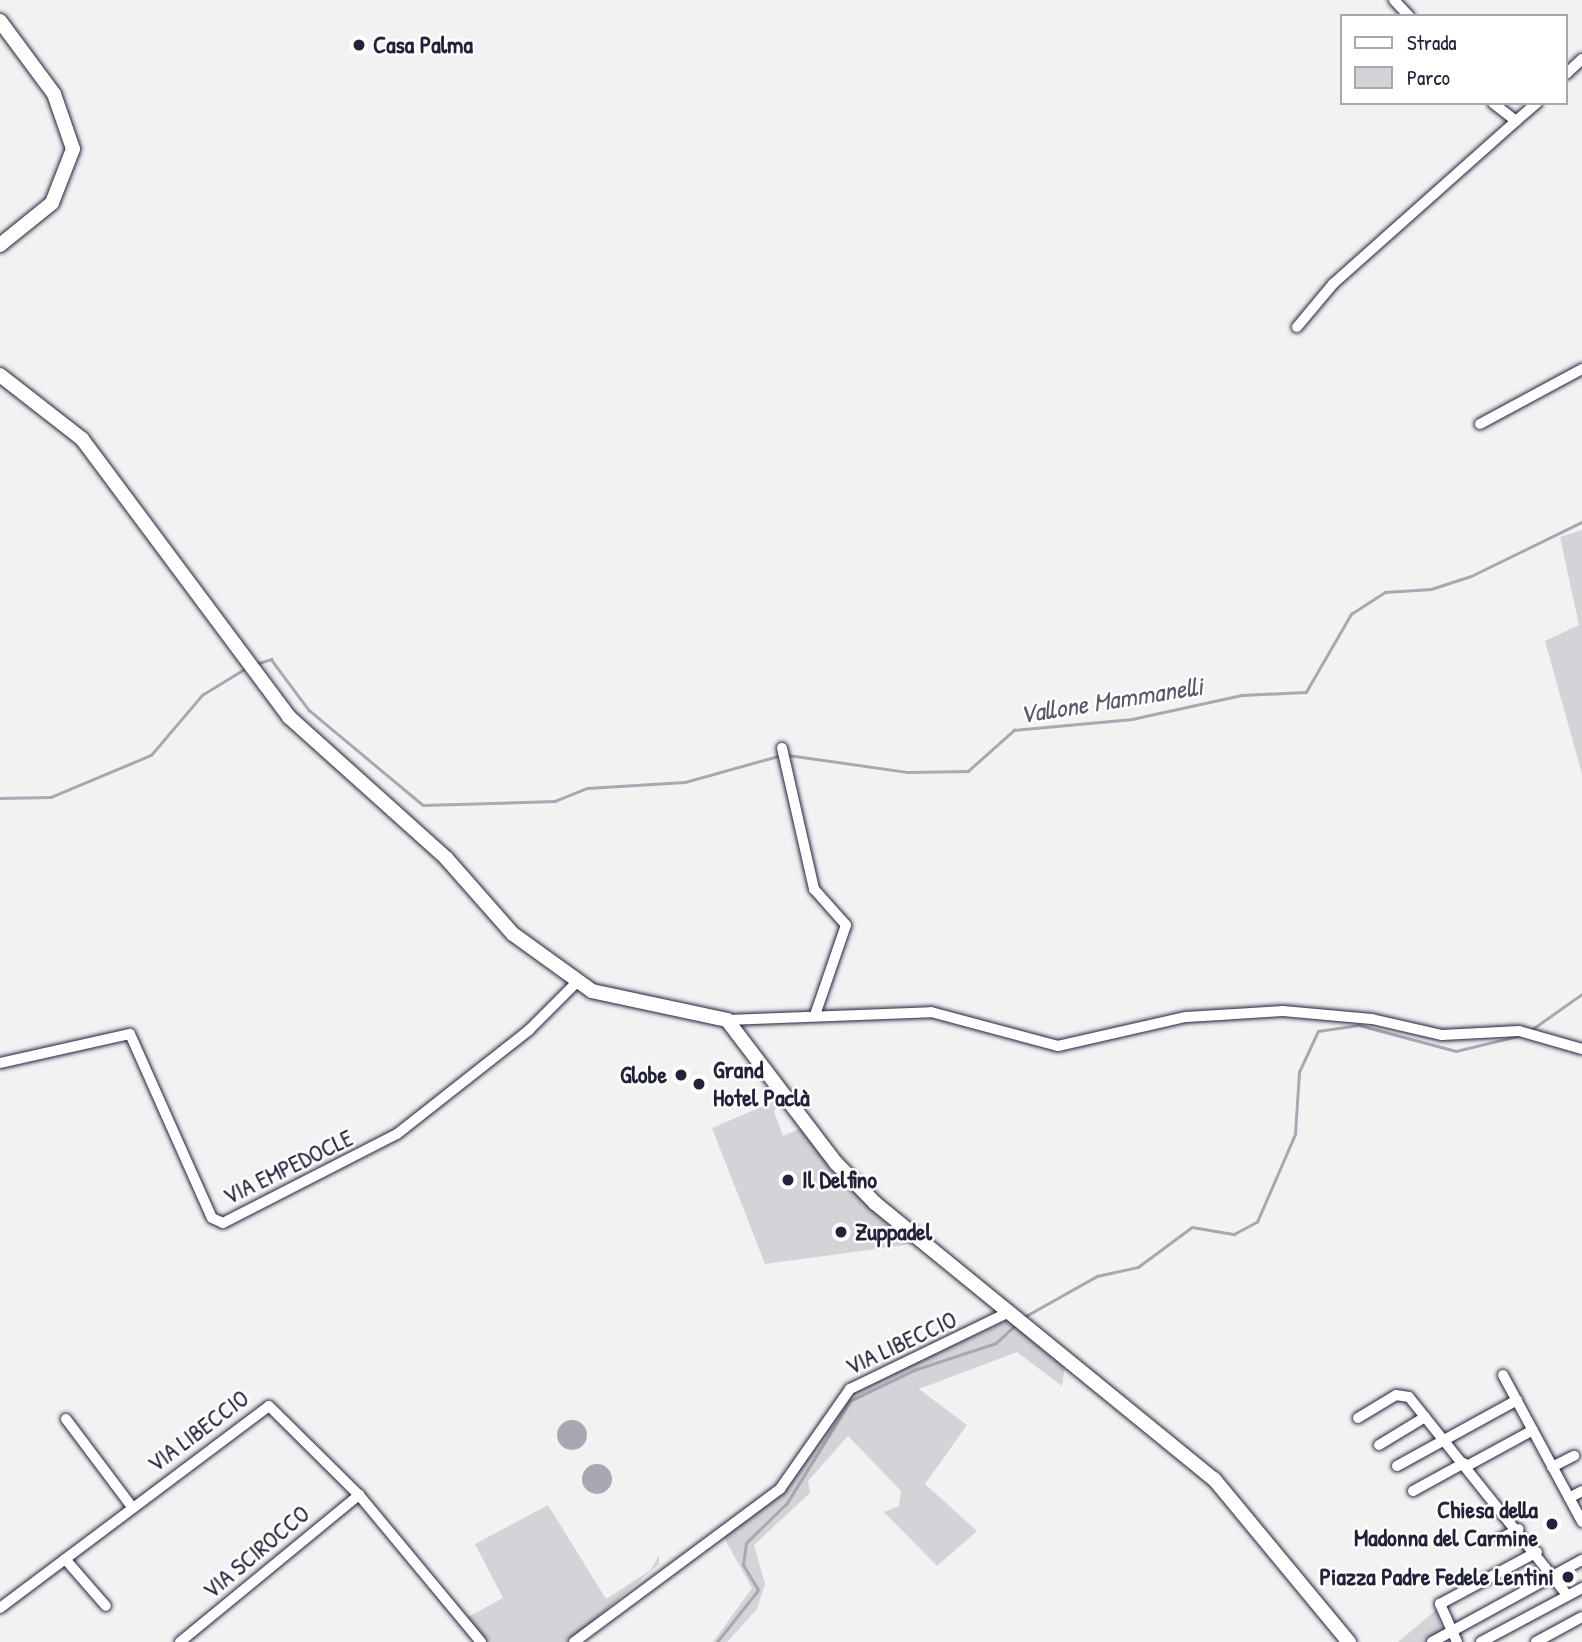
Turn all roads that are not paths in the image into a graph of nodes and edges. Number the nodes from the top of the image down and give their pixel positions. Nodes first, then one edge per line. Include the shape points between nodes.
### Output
1 (1394, 0) edge
2 (1407, 14) edge
3 (0, 21) edge
4 (1582, 59) edge
5 (1568, 72) edge
6 (1496, 105) edge
7 (1535, 105) edge
8 (1516, 121) junction
9 (0, 245) edge
10 (1297, 327) dead end
11 (1582, 369) edge
12 (0, 375) edge
13 (1480, 424) dead end
14 (782, 748) dead end
15 (576, 983) junction
16 (815, 1016) junction
17 (727, 1020) junction
18 (1582, 1049) edge
19 (0, 1063) edge
20 (1007, 1313) junction
21 (1503, 1375) dead end
22 (1517, 1400) junction
23 (1425, 1417) junction
24 (1358, 1418) dead end
25 (66, 1419) dead end
26 (1533, 1430) junction
27 (1445, 1440) junction
28 (1378, 1445) dead end
29 (1574, 1456) dead end
30 (1465, 1464) junction
31 (1397, 1466) dead end
32 (1552, 1467) junction
33 (1582, 1491) edge
34 (1413, 1492) dead end
35 (359, 1496) junction
36 (1569, 1497) junction
37 (132, 1507) junction
38 (1582, 1522) edge
39 (1519, 1530) junction
40 (1500, 1539) dead end
41 (1536, 1552) junction
42 (65, 1559) junction
43 (1582, 1560) edge
44 (1555, 1574) junction
45 (1582, 1588) edge
46 (1567, 1595) junction
47 (106, 1605) dead end
48 (0, 1608) edge
49 (1582, 1617) edge
50 (1454, 1637) edge
51 (1348, 1640) edge
52 (180, 1642) edge
53 (481, 1642) edge
54 (574, 1642) edge
55 (1432, 1642) edge
56 (1481, 1642) edge
57 (1536, 1642) edge

1 - 2 street
3 - 9 street via 54,94 73,149 52,203
4 - 5 street
6 - 8 street
7 - 8 street
8 - 10 street via 1333,284
11 - 13 street
12 - 15 street via 82,439 289,717 446,858 513,934
14 - 16 street via 814,889 846,925
15 - 17 street via 626,1002
15 - 19 street, VIA EMPEDOCLE via 529,1030 397,1134 223,1223 212,1218 130,1034
16 - 17 street
16 - 18 street via 931,1013 1058,1046 1186,1017 1283,1011 1372,1019 1442,1035 1519,1031
17 - 20 street via 836,1163 891,1218
20 - 51 street via 1214,1479
20 - 54 street, VIA LIBECCIO via 850,1389 780,1489
21 - 22 street
22 - 26 street
22 - 27 street
23 - 24 street via 1404,1394
23 - 27 street
23 - 28 street
25 - 37 street
26 - 30 street
26 - 32 street
27 - 30 street
27 - 31 street
29 - 32 street
30 - 34 street
30 - 39 street
32 - 36 street
33 - 36 street
35 - 37 street, VIA LIBECCIO via 264,1406
35 - 52 street, VIA SCIROCCO
35 - 53 street, VIA LIBECCIO
36 - 38 street
37 - 42 street, VIA LIBECCIO
39 - 40 street
39 - 41 street
41 - 44 street
41 - 50 street via 1440,1604
42 - 47 street
42 - 48 street, VIA LIBECCIO
43 - 44 street
44 - 46 street
44 - 50 street
45 - 46 street
46 - 56 street
49 - 57 street
50 - 55 street

